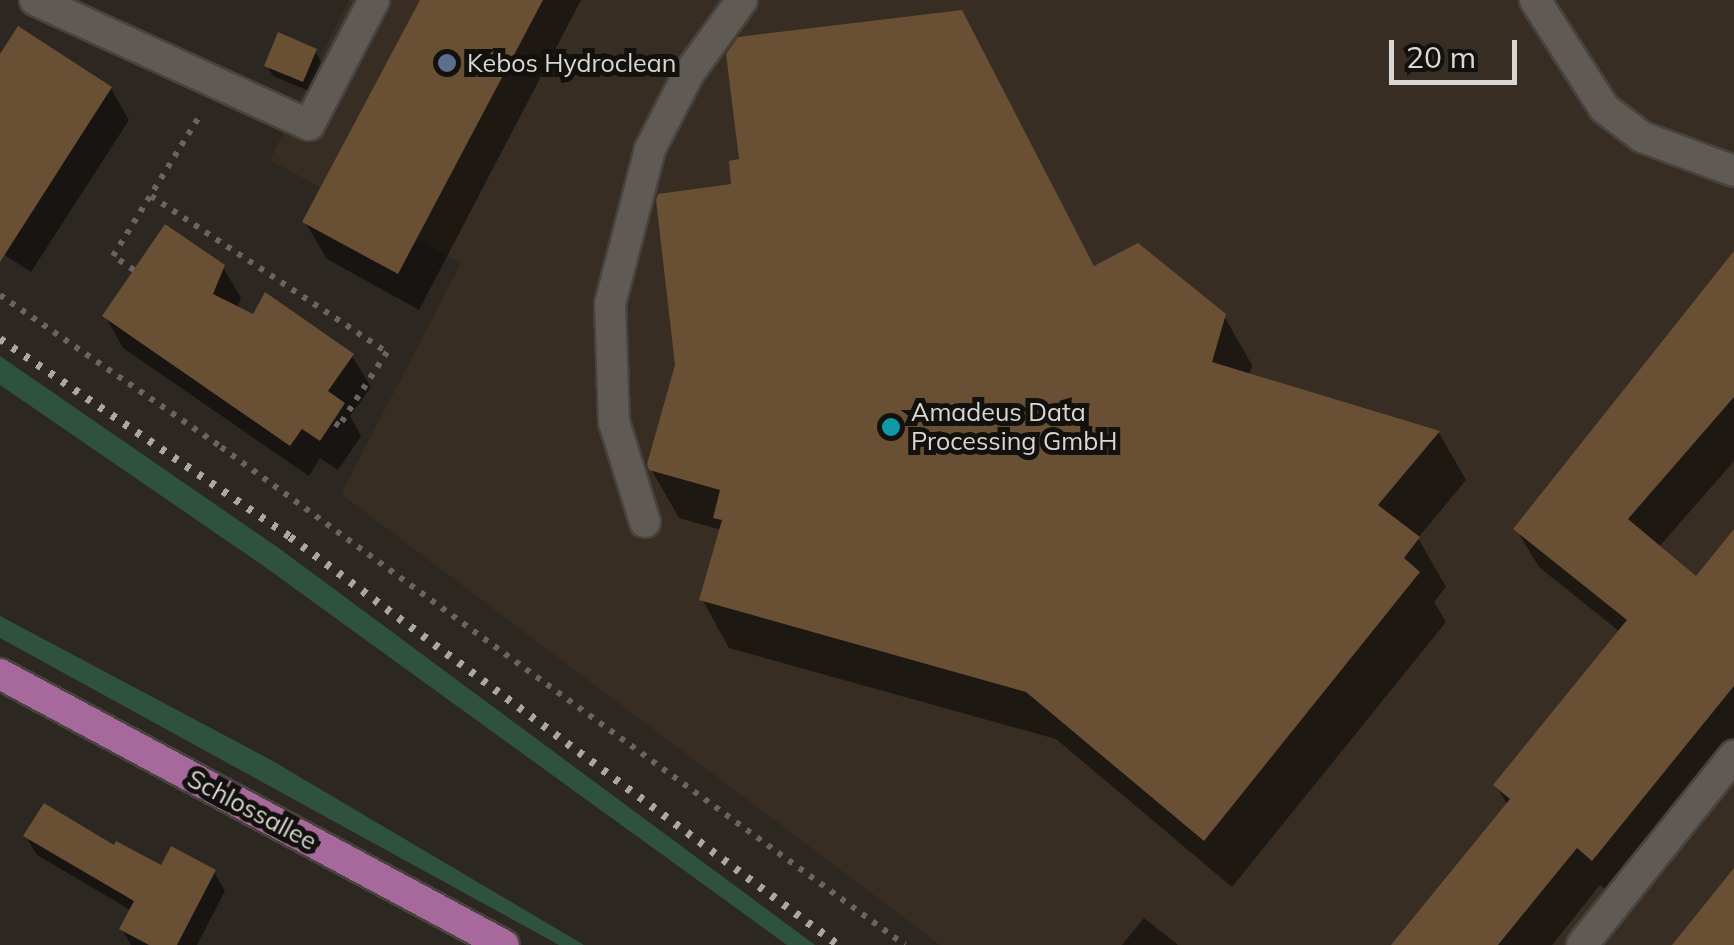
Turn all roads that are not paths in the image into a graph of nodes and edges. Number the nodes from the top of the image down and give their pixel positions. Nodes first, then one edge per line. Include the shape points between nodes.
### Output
1 (36, 0) edge
2 (374, 0) edge
3 (742, 0) edge
4 (1534, 0) edge
5 (1734, 170) edge
6 (644, 522) dead end
7 (0, 674) edge
8 (1734, 756) edge
9 (504, 945) edge
10 (1582, 945) edge

1 - 2 street via 309,125
3 - 6 street via 689,73 650,149 610,304 614,422
4 - 5 street via 1604,108 1642,137
7 - 9 main road, Schlossallee
8 - 10 street

